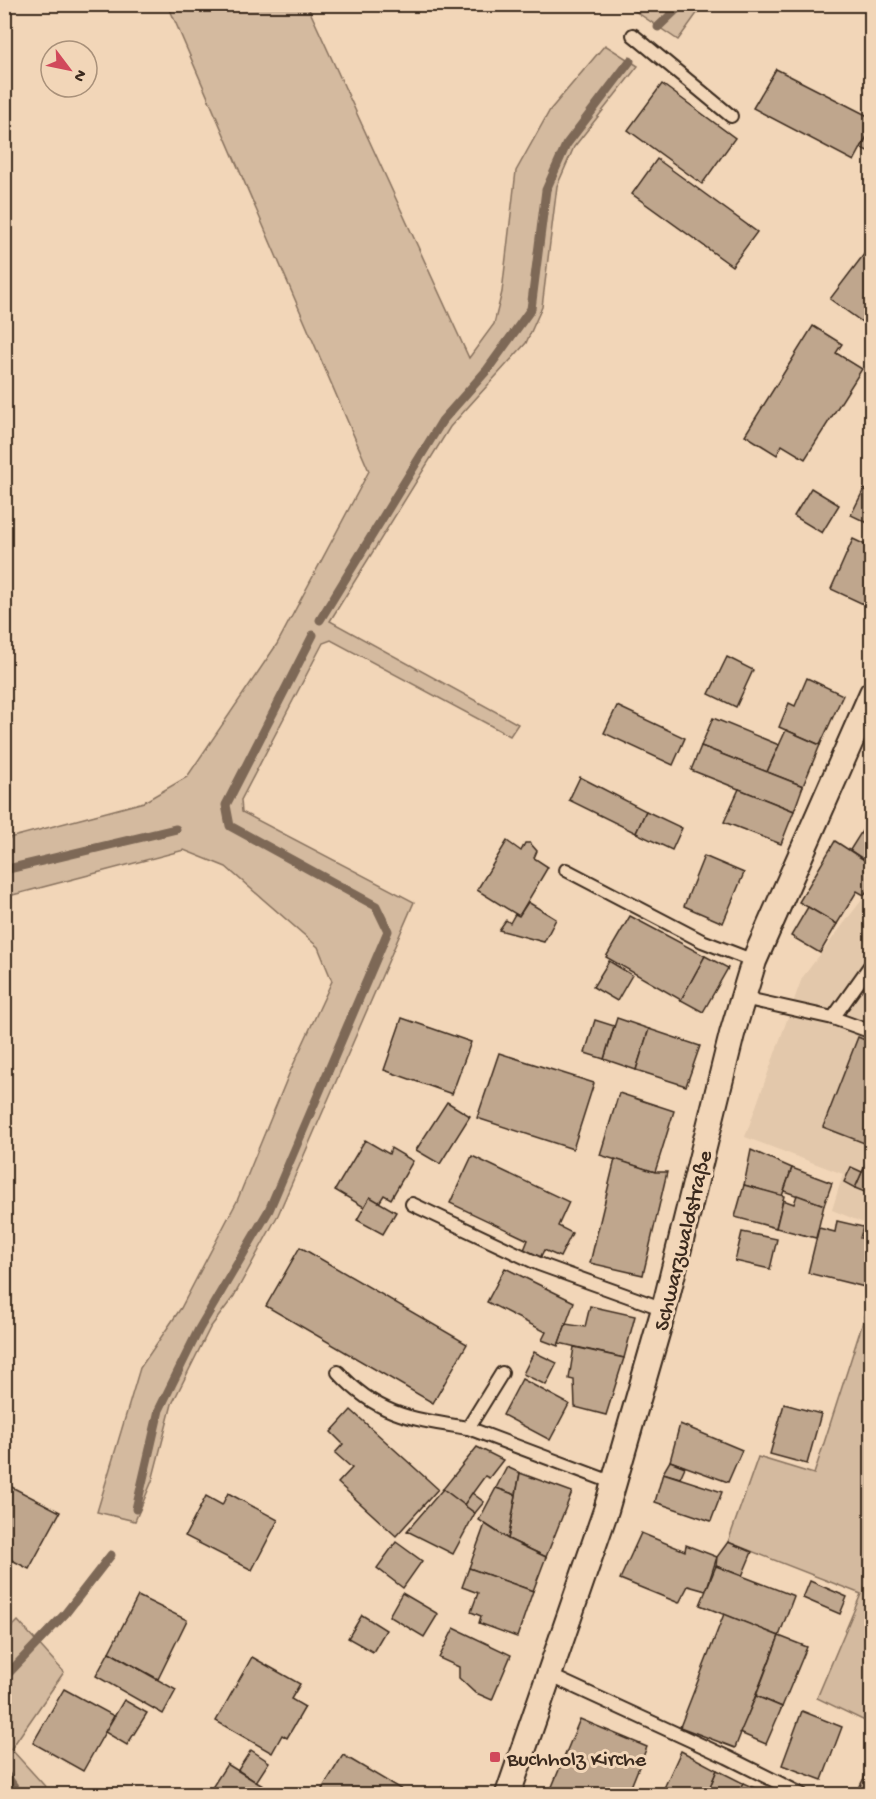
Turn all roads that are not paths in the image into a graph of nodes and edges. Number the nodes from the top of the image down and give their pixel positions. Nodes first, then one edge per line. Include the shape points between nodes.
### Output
1 (633, 34) dead end
2 (730, 116) dead end
3 (872, 693) edge
4 (566, 870) dead end
5 (754, 961) junction
6 (872, 963) edge
7 (743, 998) junction
8 (832, 1018) junction
9 (872, 1032) edge
10 (412, 1204) dead end
11 (664, 1309) junction
12 (338, 1372) dead end
13 (502, 1373) dead end
14 (468, 1428) junction
15 (614, 1483) junction
16 (549, 1676) junction
17 (508, 1794) edge
18 (801, 1794) edge

1 - 2 lane
3 - 5 street, Schwarzwaldstraße
4 - 5 lane via 702,941
5 - 7 street, Schwarzwaldstraße
6 - 8 lane
7 - 8 lane
7 - 11 street, Schwarzwaldstraße
8 - 9 lane
10 - 11 lane via 539,1264
11 - 15 street, Schwarzwaldstraße
12 - 14 lane via 356,1392 404,1418
13 - 14 lane
14 - 15 lane
15 - 16 street, Schwarzwaldstraße
16 - 17 street, Schwarzwaldstraße
16 - 18 lane

